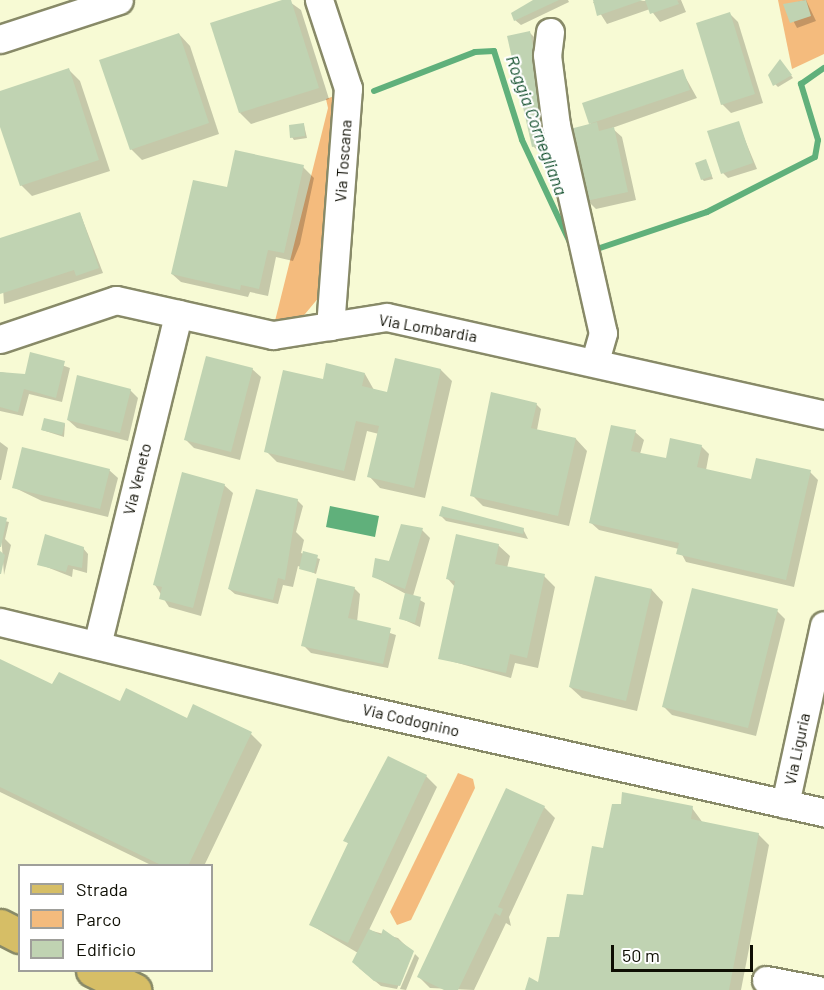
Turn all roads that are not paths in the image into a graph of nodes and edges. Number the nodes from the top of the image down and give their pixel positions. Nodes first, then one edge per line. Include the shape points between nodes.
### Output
1 (119, 0) edge
2 (319, 0) edge
3 (550, 32) dead end
4 (0, 39) edge
5 (178, 314) junction
6 (330, 326) junction
7 (0, 339) edge
8 (595, 362) junction
9 (824, 415) edge
10 (0, 622) edge
11 (824, 625) edge
12 (97, 645) junction
13 (785, 804) junction
14 (824, 812) edge
15 (0, 926) edge
16 (18, 935) edge
17 (97, 972) edge
18 (766, 980) dead end
19 (134, 990) edge
20 (818, 990) edge

1 - 4 street
2 - 6 street, Via Toscana via 348,88
3 - 8 street via 547,55 556,125 603,333
5 - 6 street, Via Lombardia via 273,335
5 - 7 street, Via Lombardia via 116,300
5 - 12 street, Via Veneto
6 - 8 street, Via Lombardia via 387,317
8 - 9 street, Via Lombardia
10 - 12 street, Via Codognino
11 - 13 street, Via Liguria
12 - 13 street, Via Codognino
13 - 14 street, Via Codognino
15 - 16 main road
17 - 19 main road
18 - 20 street

